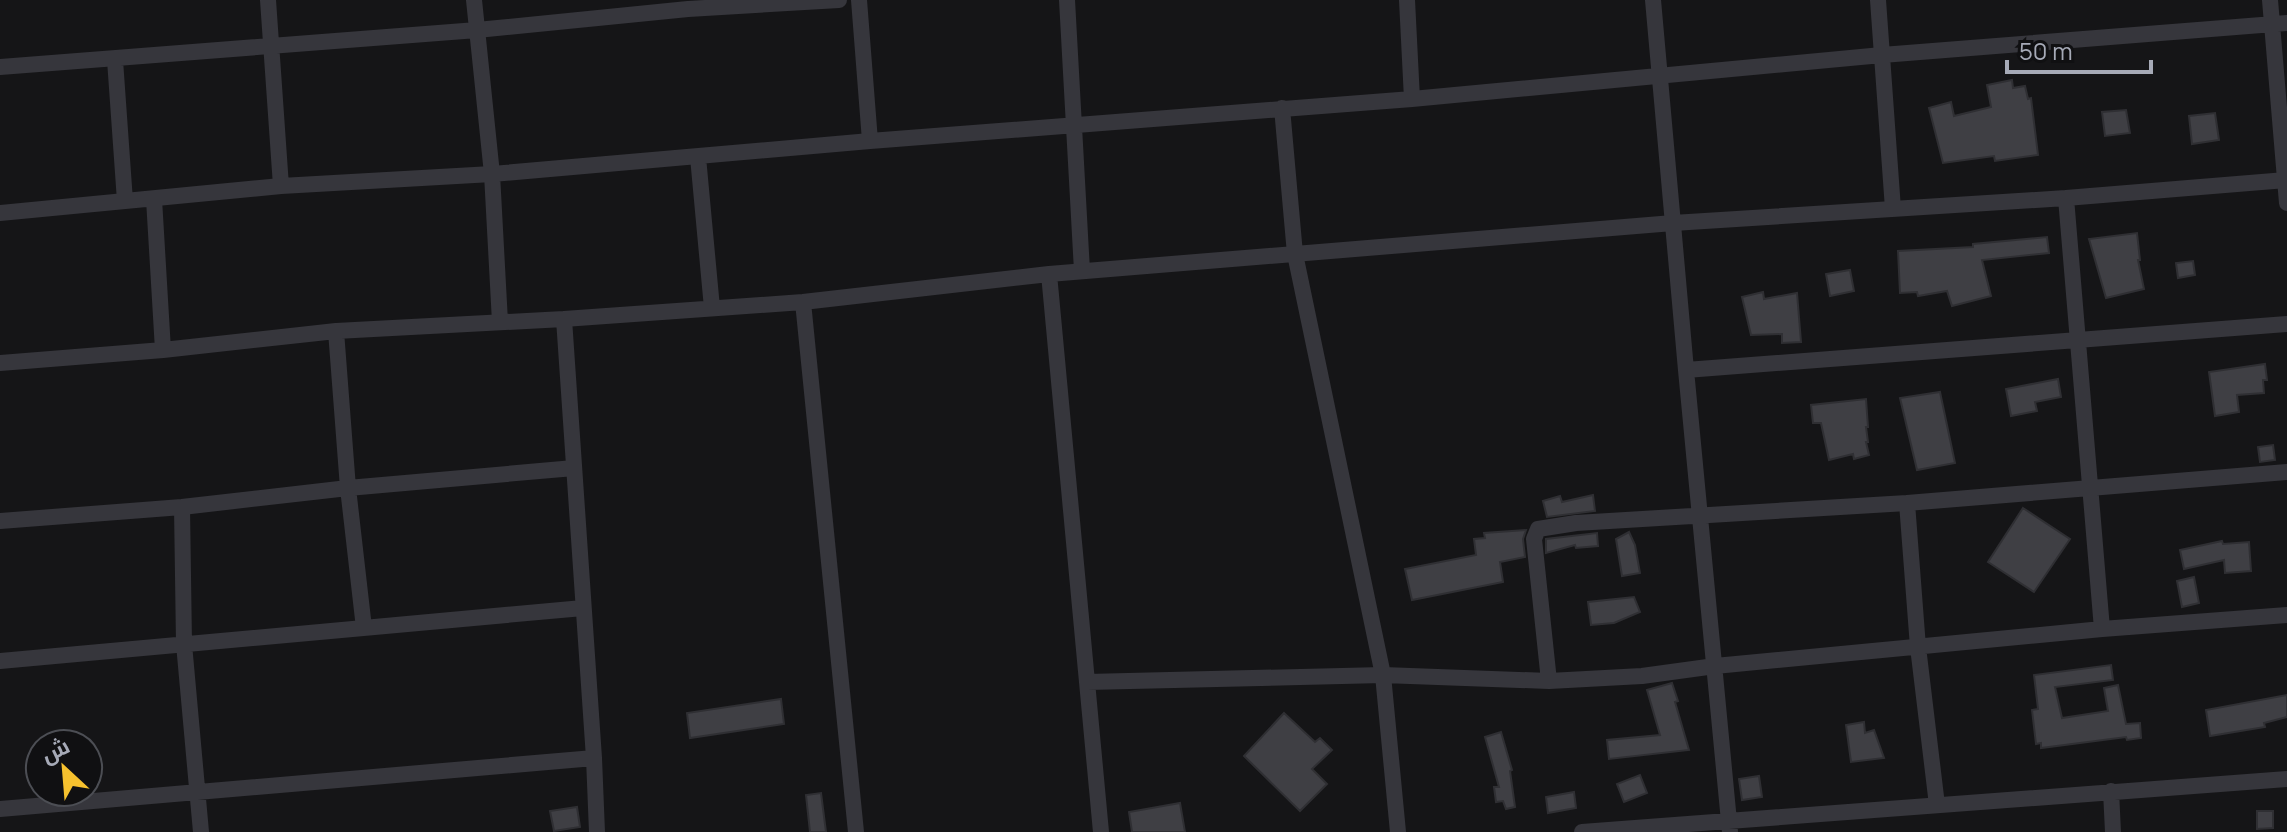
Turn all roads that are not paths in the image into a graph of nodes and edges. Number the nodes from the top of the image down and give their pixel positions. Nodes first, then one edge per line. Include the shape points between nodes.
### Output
1 (268, 0) edge
2 (474, 0) edge
3 (839, 0) edge
4 (859, 0) edge
5 (1067, 0) edge
6 (1407, 0) edge
7 (1653, 0) edge
8 (1878, 0) edge
9 (2270, 0) edge
10 (687, 5) edge
11 (2280, 23) edge
12 (477, 30) junction
13 (271, 46) junction
14 (1882, 55) junction
15 (115, 60) junction
16 (0, 67) edge
17 (1660, 74) junction
18 (1412, 99) junction
19 (1282, 108) junction
20 (1074, 127) junction
21 (870, 141) junction
22 (698, 157) junction
23 (492, 174) junction
24 (2286, 180) edge
25 (281, 186) junction
26 (2066, 198) junction
27 (154, 199) junction
28 (125, 201) junction
29 (2287, 203) edge
30 (1893, 209) junction
31 (0, 213) edge
32 (1673, 223) junction
33 (1295, 254) junction
34 (1082, 271) junction
35 (1049, 274) junction
36 (803, 302) junction
37 (712, 308) junction
38 (564, 319) junction
39 (500, 322) junction
40 (2287, 324) edge
41 (336, 331) junction
42 (2076, 340) junction
43 (163, 350) junction
44 (0, 363) edge
45 (1686, 370) junction
46 (574, 468) junction
47 (2287, 472) edge
48 (2089, 487) junction
49 (348, 488) junction
50 (1907, 503) junction
51 (182, 507) junction
52 (1700, 517) junction
53 (0, 521) edge
54 (583, 608) junction
55 (2287, 615) edge
56 (364, 628) junction
57 (2102, 629) junction
58 (184, 644) junction
59 (1918, 647) junction
60 (0, 661) edge
61 (1715, 666) junction
62 (1383, 675) junction
63 (1549, 681) junction
64 (1087, 682) junction
65 (594, 758) junction
66 (2287, 779) edge
67 (199, 790) junction
68 (2111, 791) junction
69 (1937, 805) junction
70 (0, 809) edge
71 (1730, 827) edge
72 (201, 832) edge
73 (597, 832) edge
74 (856, 832) edge
75 (1101, 832) edge
76 (1398, 832) edge
77 (1582, 832) edge
78 (2113, 832) edge

1 - 13 street
2 - 12 street
3 - 10 street
4 - 21 street
5 - 20 street
6 - 18 street
7 - 17 street
8 - 14 street
9 - 11 street
10 - 12 street
11 - 14 street
11 - 24 street
12 - 13 street
12 - 23 street
13 - 15 street
13 - 25 street
14 - 17 street
14 - 30 street
15 - 16 street
15 - 28 street
17 - 18 street
17 - 32 street
18 - 19 street
19 - 20 street
19 - 33 street
20 - 21 street
20 - 34 street
21 - 22 street
22 - 23 street
22 - 37 street
23 - 25 street
23 - 39 street
24 - 26 street
24 - 29 street
25 - 27 street
26 - 30 street
26 - 42 street
27 - 28 street
27 - 43 street
28 - 31 street
30 - 32 street
32 - 33 street
32 - 45 street
33 - 34 street
33 - 62 street
34 - 35 street
35 - 36 street
35 - 64 street
36 - 37 street
36 - 74 street
37 - 38 street
38 - 39 street
38 - 46 street
39 - 41 street
40 - 42 street
41 - 43 street
41 - 49 street
42 - 45 street
42 - 48 street
43 - 44 street
45 - 52 street
46 - 49 street
46 - 54 street
47 - 48 street
48 - 50 street
48 - 57 street
49 - 51 street
49 - 56 street
50 - 52 street
50 - 59 street
51 - 53 street
51 - 58 street
52 - 61 street
52 - 63 street via 1538,529 1534,539
54 - 56 street
54 - 65 street
55 - 57 street
56 - 58 street
57 - 59 street
58 - 60 street
58 - 67 street
59 - 61 street
59 - 69 street
61 - 63 street
61 - 71 street
62 - 63 street
62 - 64 street
62 - 76 street
64 - 75 street
65 - 67 street
65 - 73 street
66 - 68 street
67 - 70 street
67 - 72 street
68 - 69 street
68 - 78 street
69 - 71 street
71 - 77 street

